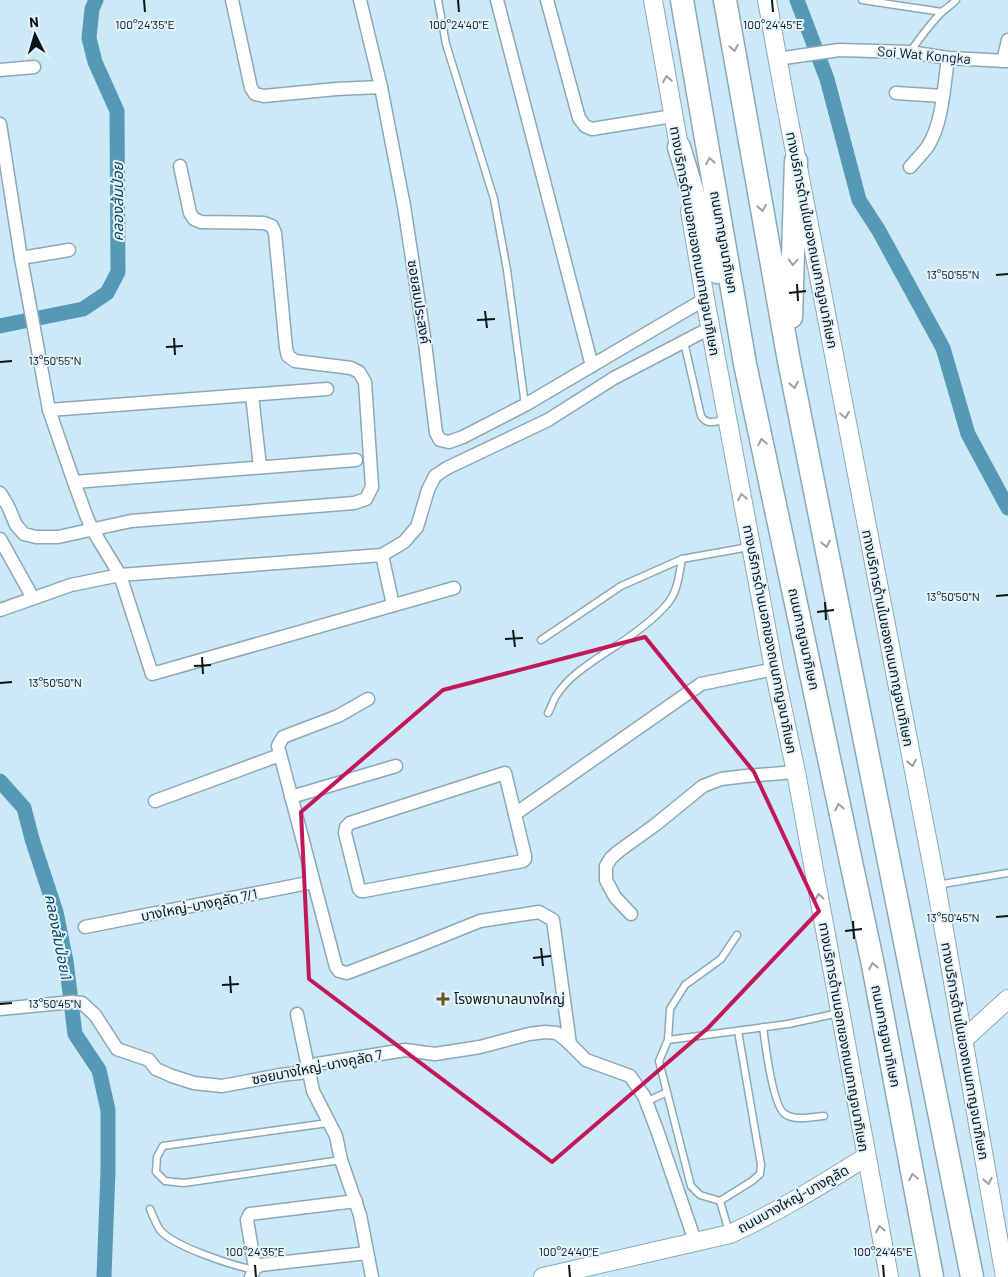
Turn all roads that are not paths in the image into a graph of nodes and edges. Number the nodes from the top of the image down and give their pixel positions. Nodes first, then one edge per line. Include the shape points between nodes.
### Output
1 (232, 0) edge
2 (360, 0) edge
3 (438, 0) edge
4 (497, 0) edge
5 (547, 0) edge
6 (653, 0) edge
7 (682, 0) edge
8 (725, 0) edge
9 (767, 0) edge
10 (862, 0) edge
11 (956, 0) edge
12 (942, 12) junction
13 (1008, 40) edge
14 (910, 52) junction
15 (948, 58) junction
16 (777, 59) junction
17 (1005, 61) edge
18 (34, 67) dead end
19 (0, 70) edge
20 (381, 86) junction
21 (896, 93) dead end
22 (943, 96) junction
23 (673, 116) junction
24 (0, 124) edge
25 (679, 147) junction
26 (796, 160) junction
27 (180, 166) dead end
28 (910, 167) dead end
29 (69, 250) dead end
30 (21, 258) junction
31 (705, 298) junction
32 (710, 328) junction
33 (684, 341) junction
34 (789, 361) junction
35 (745, 364) junction
36 (592, 366) junction
37 (327, 389) dead end
38 (252, 394) junction
39 (525, 405) junction
40 (49, 410) junction
41 (728, 419) junction
42 (356, 460) dead end
43 (260, 468) junction
44 (74, 482) junction
45 (0, 493) edge
46 (92, 529) junction
47 (0, 539) edge
48 (751, 546) junction
49 (382, 555) junction
50 (682, 559) junction
51 (120, 575) junction
52 (454, 588) dead end
53 (33, 598) junction
54 (392, 606) junction
55 (0, 610) edge
56 (541, 640) dead end
57 (774, 669) junction
58 (368, 699) dead end
59 (548, 714) dead end
60 (280, 754) junction
61 (396, 766) dead end
62 (796, 772) junction
63 (291, 797) junction
64 (155, 801) dead end
65 (516, 814) junction
66 (1008, 873) edge
67 (314, 882) junction
68 (936, 885) junction
69 (631, 914) dead end
70 (85, 927) dead end
71 (737, 935) dead end
72 (1008, 999) edge
73 (0, 1009) edge
74 (840, 1012) junction
75 (297, 1014) dead end
76 (763, 1027) junction
77 (738, 1031) junction
78 (668, 1040) junction
79 (963, 1040) junction
80 (570, 1044) junction
81 (309, 1070) junction
82 (667, 1092) junction
83 (646, 1102) junction
84 (824, 1116) dead end
85 (328, 1123) junction
86 (866, 1157) junction
87 (341, 1160) junction
88 (356, 1201) junction
89 (720, 1201) junction
90 (150, 1209) dead end
91 (730, 1234) junction
92 (695, 1241) junction
93 (367, 1253) junction
94 (1004, 1255) edge
95 (253, 1272) edge
96 (551, 1276) edge
97 (372, 1277) edge
98 (889, 1277) edge
99 (932, 1277) edge
100 (972, 1277) edge
101 (1005, 1277) edge

1 - 20 street via 255,94 264,96
2 - 20 street
3 - 39 lane via 446,44 494,199
4 - 36 street
5 - 23 street via 579,118 584,126 592,129
23 -> 6 main road, ทางบริการด้านนอกของถนนกาญจนาภิเษก
35 -> 7 highway, ถนนกาญจนาภิเษก
8 -> 34 highway
9 - 16 main road, ทางบริการด้านในของถนนกาญจนาภิเษก
10 - 12 lane
11 - 12 lane
12 - 14 lane
13 - 17 street
14 - 15 street, Soi Wat Kongka
14 - 16 street, Soi Wat Kongka via 839,50
15 - 17 street, Soi Wat Kongka
15 - 22 street
16 - 26 main road, ทางบริการด้านในของถนนกาญจนาภิเษก
18 - 19 street
20 - 39 street, ซอยสมประสงค์ via 404,206 436,433 440,440 449,442
21 - 22 street
22 - 28 street via 928,146
23 - 25 main road, ทางบริการด้านนอกของถนนกาญจนาภิเษก
24 - 30 street
25 - 31 main road, ทางบริการด้านนอกของถนนกาญจนาภิเษก
25 - 35 highway
26 -> 34 highway
26 -> 68 main road, ทางบริการด้านในของถนนกาญจนาภิเษก
27 - 46 street via 194,219 272,226 288,356 359,372 365,382 372,487 366,499 354,503 131,521
29 - 30 street
30 - 40 street
31 - 32 main road, ทางบริการด้านนอกของถนนกาญจนาภิเษก
31 - 36 street, ซอยสมประสงค์
32 - 33 street
32 - 41 main road, ทางบริการด้านนอกของถนนกาญจนาภิเษก
33 - 41 lane via 701,416 708,422
33 - 49 street via 614,378 548,420 435,476 417,527 404,542
34 -> 100 highway
99 -> 35 highway, ถนนกาญจนาภิเษก via 873,965
36 - 39 street, ซอยสมประสงค์
37 - 38 street
38 - 40 street
38 - 43 street
40 - 44 street
48 -> 41 main road, ทางบริการด้านนอกของถนนกาญจนาภิเษก
42 - 43 street
43 - 44 street
44 - 46 street
45 - 46 street via 24,534 58,537
46 - 51 street
47 - 53 street
48 - 50 lane
48 - 57 main road, ทางบริการด้านนอกของถนนกาญจนาภิเษก
49 - 51 street
49 - 54 street
50 - 56 lane via 621,586
50 - 59 lane via 677,588 669,602 650,620 572,677 556,696
51 - 53 street via 71,585
51 - 54 street via 152,674
52 - 54 street
53 - 55 street
57 - 62 main road, ทางบริการด้านนอกของถนนกาญจนาภิเษก
57 - 65 street via 701,684
58 - 60 street via 338,716 283,737 278,746
60 - 63 street
60 - 64 street
61 - 63 street
62 - 69 street via 721,779 703,786 619,851 606,866 606,880 615,897
74 -> 62 main road, ทางบริการด้านนอกของถนนกาญจนาภิเษก
63 - 67 street
65 - 65 street via 526,856 523,860 364,892 360,889 345,833 350,823 505,773
66 - 68 lane
67 - 70 street, บางใหญ่-บางคูลัด 7/1
67 - 80 street via 339,972 347,973 480,920 539,912 552,920
68 - 79 main road, ทางบริการด้านในของถนนกาญจนาภิเษก
71 - 78 lane via 721,960 685,985 670,1009
72 - 79 main road
73 - 81 street, ซอยบางใหญ่-บางคูลัด 7 via 82,1002 117,1049 149,1060 156,1069 194,1083 222,1086
74 - 76 lane
74 - 86 main road, ทางบริการด้านนอกของถนนกาญจนาภิเษก
75 - 81 street
76 - 77 lane
76 - 84 lane via 772,1085 783,1114 804,1118
77 - 78 lane
77 - 89 lane via 762,1165 756,1178
78 - 82 lane via 659,1061
79 -> 94 main road, ทางบริการด้านในของถนนกาญจนาภิเษก
80 - 81 street, ซอยบางใหญ่-บางคูลัด 7 via 557,1033 545,1032 435,1054 401,1050 317,1064
80 - 83 street, ซอยบางใหญ่-บางคูลัด 7 via 586,1060 630,1076
81 - 85 street via 313,1091
82 - 83 lane
82 - 89 lane via 691,1186 700,1195
83 - 92 street, ซอยบางใหญ่-บางคูลัด 7
85 - 87 street via 336,1136
85 - 87 lane via 163,1146 157,1157 156,1172 165,1181 184,1183
86 - 91 main road, ถนนบางใหญ่-บางคูลัด via 804,1196
98 -> 86 main road, ทางบริการด้านนอกของถนนกาญจนาภิเษก
87 - 88 street
88 - 93 street
88 - 95 street via 250,1214 246,1220
89 - 91 lane
90 - 95 lane via 160,1230 170,1240
91 - 92 main road, ถนนบางใหญ่-บางคูลัด
92 - 96 main road, ถนนบางใหญ่-บางคูลัด
93 - 95 street via 260,1265
93 - 97 street
94 - 101 main road, ทางบริการด้านในของถนนกาญจนาภิเษก

